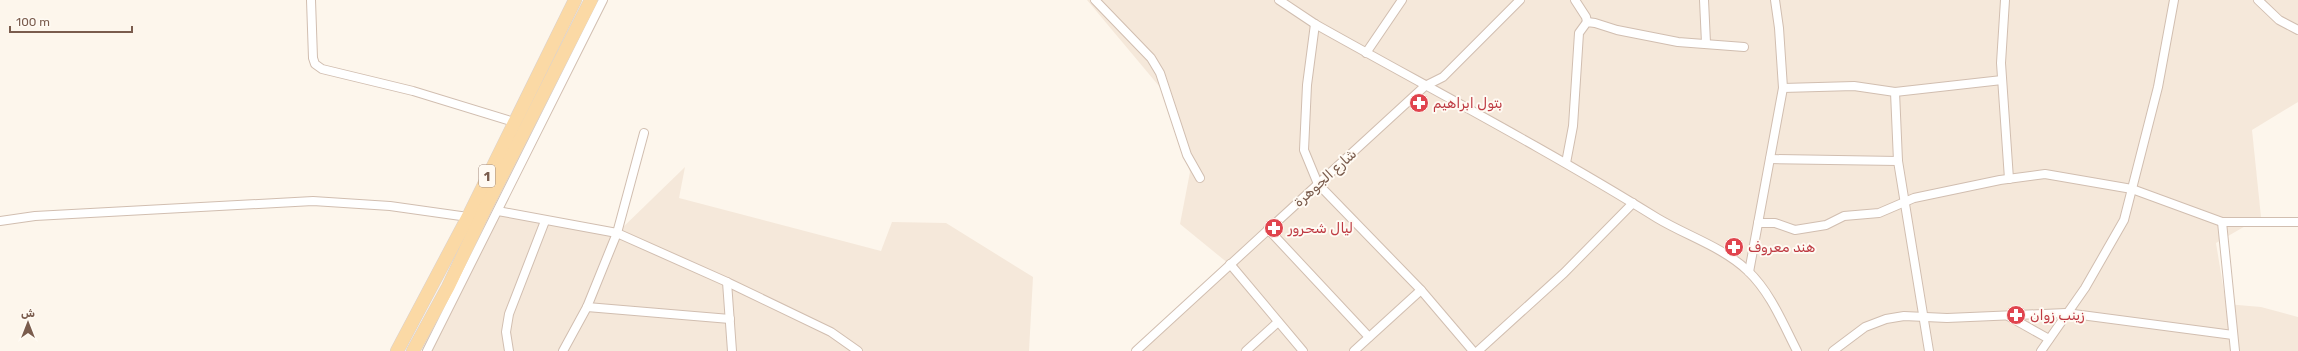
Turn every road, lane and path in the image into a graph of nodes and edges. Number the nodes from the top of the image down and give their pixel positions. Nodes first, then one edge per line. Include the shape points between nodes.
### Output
1 (311, 0) edge
2 (575, 0) edge
3 (591, 0) edge
4 (603, 0) edge
5 (1095, 0) edge
6 (1279, 0) edge
7 (1402, 0) edge
8 (1520, 0) edge
9 (1575, 0) edge
10 (1704, 0) edge
11 (1775, 0) edge
12 (2005, 0) edge
13 (2175, 0) edge
14 (2258, 0) edge
15 (1587, 22) junction
16 (1315, 24) junction
17 (2298, 30) edge
18 (1706, 43) junction
19 (1744, 47) dead end
20 (1366, 53) junction
21 (2002, 80) junction
22 (1425, 86) junction
23 (1783, 88) junction
24 (1895, 92) junction
25 (514, 122) junction
26 (644, 133) dead end
27 (1770, 159) junction
28 (1898, 161) junction
29 (1566, 163) junction
30 (1200, 178) dead end
31 (2009, 179) junction
32 (1318, 184) junction
33 (2132, 189) junction
34 (1903, 202) junction
35 (1633, 203) junction
36 (498, 212) junction
37 (468, 217) junction
38 (0, 221) edge
39 (545, 221) junction
40 (2222, 222) junction
41 (2298, 222) edge
42 (1758, 223) junction
43 (1268, 229) junction
44 (617, 233) junction
45 (1230, 264) junction
46 (1749, 272) junction
47 (727, 282) junction
48 (1421, 290) junction
49 (587, 307) junction
50 (2066, 313) junction
51 (2007, 315) junction
52 (1922, 317) junction
53 (730, 319) junction
54 (1278, 322) junction
55 (2233, 335) junction
56 (1369, 338) junction
57 (2048, 339) junction
58 (397, 351) edge
59 (413, 351) edge
60 (427, 351) edge
61 (508, 351) edge
62 (563, 351) edge
63 (732, 351) edge
64 (858, 351) edge
65 (1137, 351) edge
66 (1246, 351) edge
67 (1303, 351) edge
68 (1354, 351) edge
69 (1472, 351) edge
70 (1478, 351) edge
71 (1797, 351) edge
72 (1832, 351) edge
73 (1929, 351) edge
74 (2041, 351) edge
75 (2235, 351) edge

1 - 25 street via 312,58 322,69 413,91
2 - 25 main road, 1
3 - 59 main road, 1 via 448,287
4 - 36 street
5 - 30 street via 1151,58 1160,73 1187,155
6 - 16 street
7 - 20 street
8 - 22 street, شارع الجوهرة via 1443,78
9 - 15 street
10 - 18 street
11 - 23 street
12 - 21 street
13 - 33 street via 2158,87
14 - 17 street via 2279,20
15 - 18 street via 1646,37
15 - 29 street via 1579,33 1573,126
16 - 20 street
16 - 32 street via 1307,85 1304,150
18 - 19 street
20 - 22 street
21 - 24 street
21 - 31 street
22 - 29 street
22 - 32 street, شارع الجوهرة
23 - 24 street via 1854,86
23 - 27 street
24 - 28 street
25 - 37 main road, 1
26 - 44 street
27 - 28 street
27 - 42 street
28 - 34 street
29 - 35 street
31 - 33 street via 2045,174
31 - 34 street
32 - 43 street, شارع الجوهرة
32 - 48 street
33 - 40 street
33 - 50 street via 2124,220 2085,288
34 - 42 street via 1879,213 1844,216 1826,225 1795,230 1775,223
34 - 52 street
35 - 46 street via 1712,246
35 - 70 street via 1564,273
36 - 39 street
36 - 60 street
37 - 38 street via 390,206 313,201 35,216
37 - 58 main road, 1
39 - 44 street
39 - 61 street via 509,314 506,332
40 - 41 street
40 - 55 street
42 - 46 street
43 - 45 street, شارع الجوهرة
43 - 56 street
44 - 47 street
44 - 49 street
45 - 54 street
45 - 65 street, شارع الجوهرة
46 - 71 street via 1767,294
47 - 53 street
47 - 64 street via 832,332
48 - 56 street
48 - 69 street
49 - 53 street
49 - 62 street
50 - 51 street
50 - 55 street
50 - 57 street
51 - 52 street
51 - 57 street
52 - 72 street via 1886,319 1865,327
52 - 73 street
53 - 63 street
54 - 66 street
54 - 67 street
55 - 75 street
56 - 68 street
57 - 74 street

